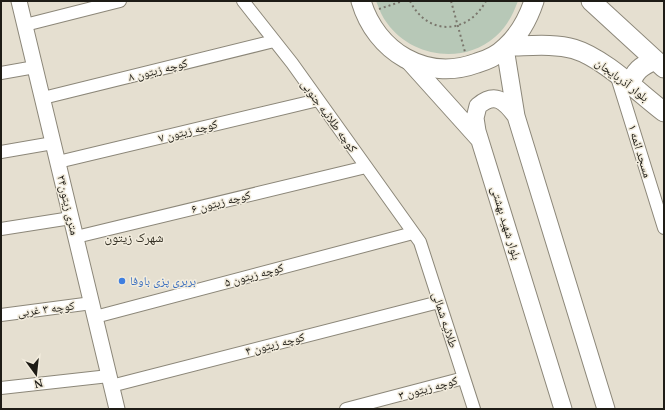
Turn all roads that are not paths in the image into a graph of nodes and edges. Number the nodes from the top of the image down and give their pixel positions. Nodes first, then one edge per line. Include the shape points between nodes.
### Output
1 (19, 1) edge
2 (120, 1) edge
3 (243, 1) edge
4 (534, 1) edge
5 (591, 1) edge
6 (363, 8) edge
7 (25, 25) junction
8 (274, 41) junction
9 (506, 47) junction
10 (408, 60) junction
11 (660, 64) edge
12 (35, 67) junction
13 (1, 73) edge
14 (616, 74) junction
15 (630, 86) junction
16 (43, 98) junction
17 (318, 100) junction
18 (664, 112) edge
19 (516, 116) junction
20 (480, 141) junction
21 (53, 143) junction
22 (1, 152) edge
23 (58, 162) junction
24 (366, 167) junction
25 (71, 218) junction
26 (664, 228) edge
27 (1, 229) edge
28 (413, 233) junction
29 (76, 237) junction
30 (439, 302) junction
31 (93, 310) junction
32 (1, 315) edge
33 (464, 378) junction
34 (110, 381) junction
35 (1, 388) edge
36 (117, 409) edge
37 (346, 409) edge
38 (474, 409) edge
39 (563, 409) edge
40 (606, 409) edge

1 - 7 street, ۲۴متری زیتون
2 - 7 street
3 - 8 street, کوچه طلائیه جنوبی
4 - 9 main road via 520,33
5 - 11 main road
6 - 10 main road via 376,33 390,48
7 - 12 street, ۲۴متری زیتون
8 - 16 street, کوچه زیتون ۸
8 - 17 street, کوچه طلائیه جنوبی
9 - 10 main road via 488,60 469,66 428,67
9 - 14 main road, بلوار آذربایجان via 548,46 574,49 595,59
9 - 19 main road
10 - 20 main road, بلوار شهید بهشتی
11 - 15 main road via 641,66 633,75
12 - 13 street
12 - 16 street, ۲۴متری زیتون
14 - 15 main road, بلوار آذربایجان
14 - 26 street, مسجد ائمه ۱
15 - 18 main road, بلوار آذربایجان
16 - 21 street, ۲۴متری زیتون
17 - 23 street, کوچه زیتون ۷
17 - 24 street, کوچه طلائیه جنوبی
19 - 20 main road via 507,103 495,98 485,100 478,106 475,118
19 - 40 main road
20 - 39 main road, بلوار شهید بهشتی
21 - 22 street
21 - 23 street, ۲۴متری زیتون
23 - 25 street, ۲۴متری زیتون
24 - 28 street, کوچه طلائیه جنوبی
24 - 29 street, کوچه زیتون ۶
25 - 27 street
25 - 29 street, ۲۴متری زیتون
28 - 30 street, طلائیه شمالی via 420,242
28 - 31 street, کوچه زیتون ۵
29 - 31 street, ۲۴متری زیتون
30 - 33 street, طلائیه شمالی
30 - 34 street, کوچه زیتون ۴
31 - 32 street, کوچه ۳ غربی
31 - 34 street, ۲۴متری زیتون
33 - 37 street, کوچه زیتون ۳
33 - 38 street, طلائیه شمالی
34 - 35 street, کوچه زیتون ۴
34 - 36 street, ۲۴متری زیتون

